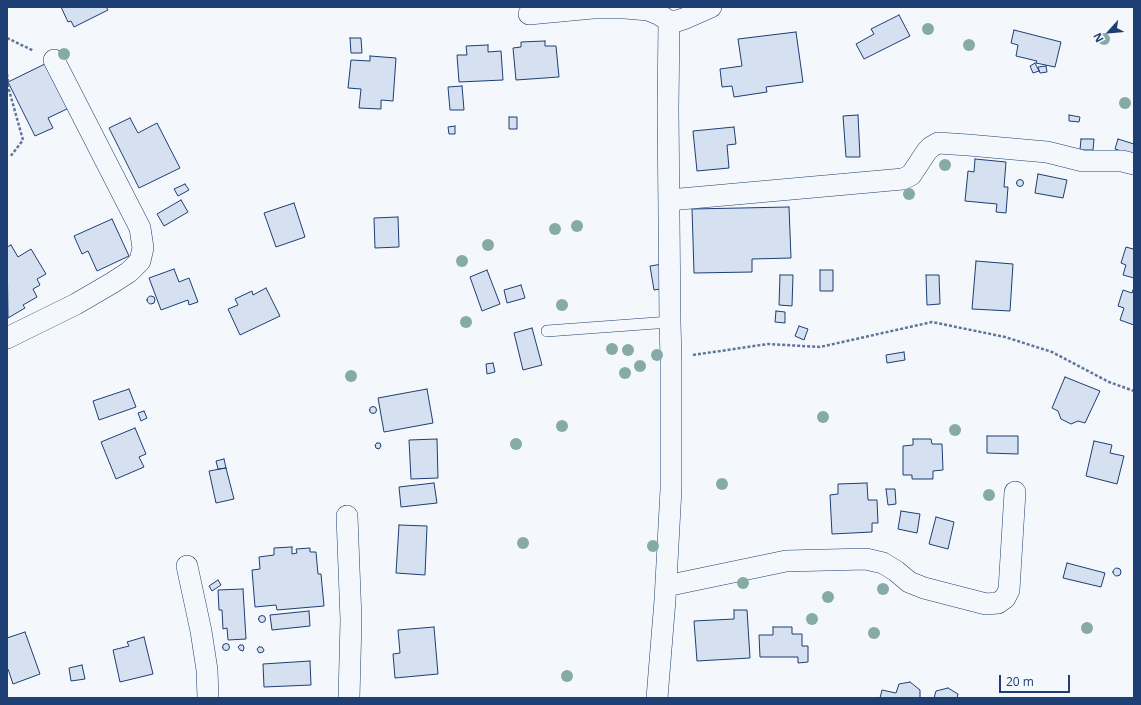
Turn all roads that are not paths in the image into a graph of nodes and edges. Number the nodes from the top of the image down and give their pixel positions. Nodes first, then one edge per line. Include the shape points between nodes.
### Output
1 (711, 7) edge
2 (529, 14) dead end
3 (669, 21) junction
4 (54, 60) road end
5 (1134, 164) edge
6 (669, 200) junction
7 (670, 322) junction
8 (547, 331) dead end
9 (7, 338) edge
10 (1015, 492) dead end
11 (347, 516) dead end
12 (187, 566) dead end
13 (666, 586) junction
14 (208, 698) edge
15 (348, 698) edge
16 (657, 698) edge

1 - 3 street via 686,18
2 - 3 street via 625,8 648,10
3 - 6 street
4 - 9 street via 140,228 143,248 140,261 129,272 76,304
5 - 6 street via 1122,161 1083,160 1047,152 938,143 931,147 912,175 903,179
6 - 7 street
7 - 8 lane
7 - 13 street via 671,489
10 - 13 street via 1009,590 1006,598 998,603 986,604 924,588 909,582 883,563 866,559 786,562
11 - 15 street via 351,620
12 - 14 street via 208,670
13 - 16 street

